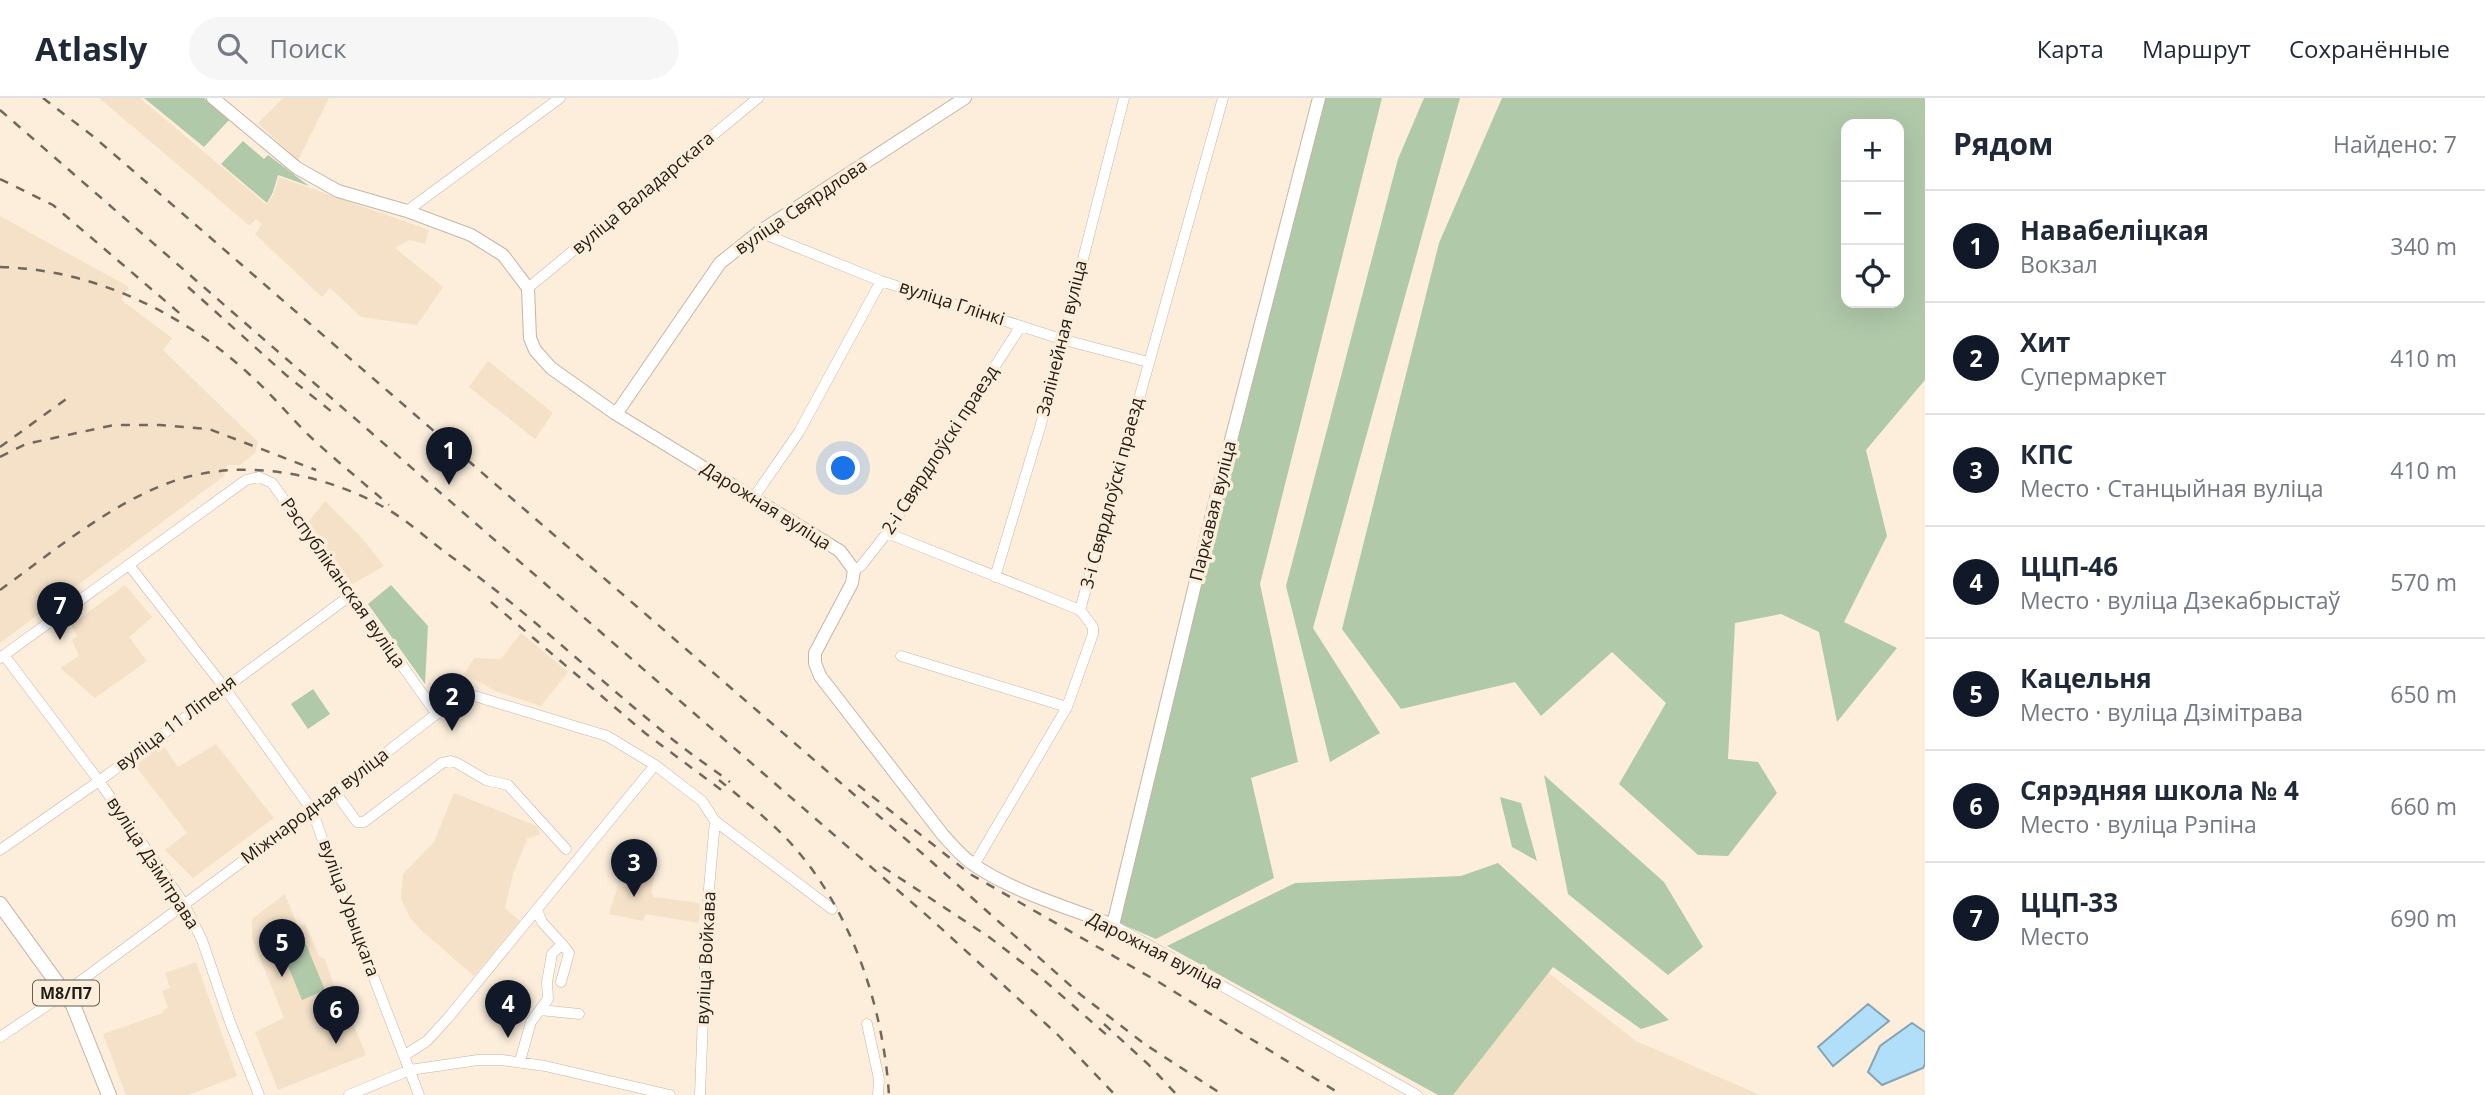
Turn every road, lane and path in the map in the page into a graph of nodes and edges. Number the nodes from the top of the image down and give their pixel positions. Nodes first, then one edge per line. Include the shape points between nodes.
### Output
1 (213, 98) edge
2 (559, 98) edge
3 (758, 98) edge
4 (965, 98) edge
5 (1124, 98) edge
6 (1223, 98) edge
7 (1319, 98) edge
8 (407, 211) junction
9 (760, 232) junction
10 (881, 281) junction
11 (528, 288) junction
12 (1021, 326) junction
13 (1061, 339) junction
14 (1148, 362) junction
15 (616, 414) junction
16 (754, 497) junction
17 (887, 533) junction
18 (129, 565) junction
19 (854, 570) junction
20 (995, 577) junction
21 (351, 595) junction
22 (1080, 610) junction
23 (2, 656) edge
24 (901, 656) dead end
25 (224, 687) junction
26 (1067, 707) junction
27 (436, 713) junction
28 (655, 765) junction
29 (99, 781) junction
30 (335, 792) junction
31 (312, 810) junction
32 (715, 821) junction
33 (566, 849) dead end
34 (0, 850) edge
35 (974, 865) junction
36 (0, 904) edge
37 (184, 904) junction
38 (832, 909) dead end
39 (537, 910) junction
40 (1113, 925) junction
41 (562, 944) junction
42 (561, 982) dead end
43 (65, 992) junction
44 (540, 1010) junction
45 (579, 1014) dead end
46 (867, 1024) dead end
47 (0, 1037) edge
48 (405, 1055) junction
49 (520, 1061) junction
50 (410, 1070) junction
51 (109, 1095) edge
52 (259, 1095) edge
53 (349, 1095) edge
54 (419, 1095) edge
55 (670, 1095) edge
56 (700, 1095) edge
57 (878, 1095) edge
58 (1417, 1095) edge

1 - 8 street via 297,168 338,191
2 - 8 street
3 - 11 street, вуліца Валадарскага
4 - 9 street, вуліца Свярдлова
5 - 13 street, Залінейная вуліца
6 - 14 street, 3-і Свярдлоўскі праезд
7 - 40 street, Паркавая вуліца
8 - 11 street via 483,242 503,255
9 - 10 street, вуліца Глінкі
9 - 15 street, вуліца Свярдлова via 720,263
10 - 12 street, вуліца Глінкі
10 - 16 street via 799,432
11 - 15 street, Дарожная вуліца via 530,338 535,350 551,368
12 - 13 street, вуліца Глінкі
12 - 17 street, 2-і Свярдлоўскі праезд
13 - 14 street, вуліца Глінкі
13 - 20 street, Залінейная вуліца
14 - 22 street, 3-і Свярдлоўскі праезд
15 - 16 street, Дарожная вуліца
16 - 19 street, Дарожная вуліца via 840,551
17 - 19 street, 2-і Свярдлоўскі праезд
17 - 20 street
18 - 21 street, Рэспубліканская вуліца via 246,480 259,477 272,483
18 - 23 street, Рэспубліканская вуліца
18 - 25 street, вуліца Урыцкага
19 - 35 street, Дарожная вуліца via 852,583 815,653 820,676 943,835
20 - 22 street
21 - 25 street, вуліца 11 Ліпеня
21 - 27 street, Рэспубліканская вуліца
22 - 26 street, 3-і Свярдлоўскі праезд via 1093,626 1093,634
23 - 29 street, вуліца Дзімітрава
24 - 26 street
25 - 29 street, вуліца 11 Ліпеня
25 - 31 street, вуліца Урыцкага
26 - 35 street, 3-і Свярдлоўскі праезд
27 - 28 street, Міжнародная вуліца via 468,694 607,736
27 - 30 street, Міжнародная вуліца
28 - 32 street, Міжнародная вуліца via 702,801
28 - 39 street
29 - 34 street, вуліца 11 Ліпеня
29 - 37 street, вуліца Дзімітрава
30 - 31 street, Міжнародная вуліца
30 - 33 street via 357,822 364,822 450,761 486,780 508,785
31 - 37 street, Міжнародная вуліца
31 - 48 street, вуліца Урыцкага
32 - 38 street, Міжнародная вуліца
32 - 56 street, вуліца Войкава
35 - 40 street, Дарожная вуліца via 1008,884
36 - 43 main road, М8/П7
37 - 43 street, Міжнародная вуліца
37 - 52 street, вуліца Дзімітрава via 202,940
39 - 41 street
39 - 48 street via 427,1041
40 - 58 street, Дарожная вуліца
41 - 42 street via 569,953
41 - 44 street via 552,954 548,999
43 - 47 street, Міжнародная вуліца
43 - 51 main road, М8/П7
44 - 45 street
44 - 49 street via 531,1023
46 - 57 street
48 - 50 street, вуліца Урыцкага
49 - 50 street via 478,1060
49 - 55 street
50 - 53 street
50 - 54 street, вуліца Урыцкага

